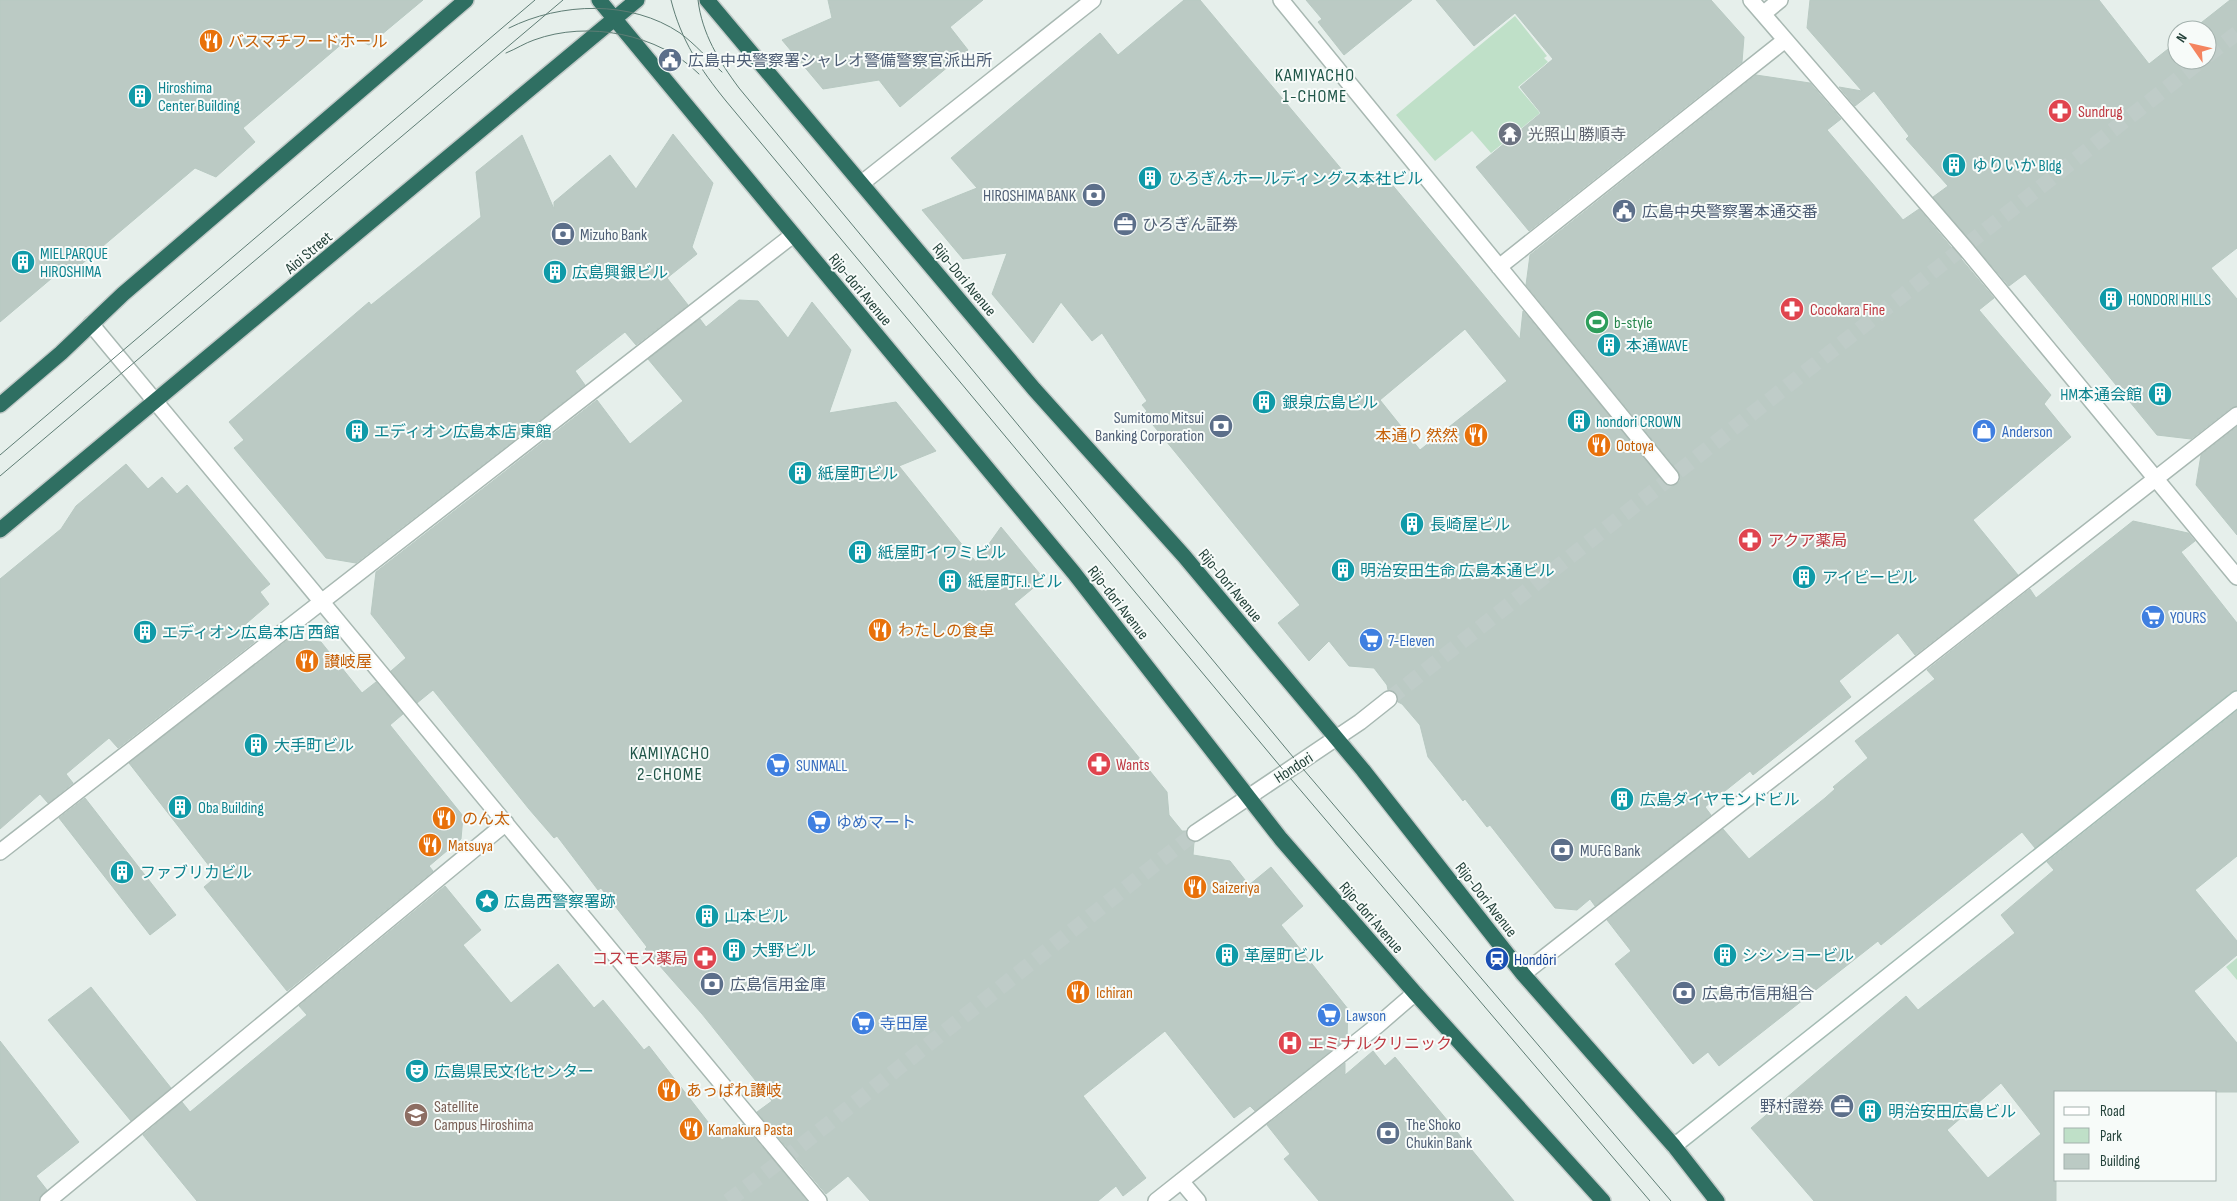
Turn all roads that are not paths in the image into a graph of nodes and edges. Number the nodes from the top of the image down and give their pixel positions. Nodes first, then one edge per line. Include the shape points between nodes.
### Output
1 (466, 0) edge
2 (598, 0) edge
3 (637, 0) edge
4 (707, 0) edge
5 (1093, 0) edge
6 (1281, 0) edge
7 (1751, 0) edge
8 (1780, 0) edge
9 (1763, 14) junction
10 (614, 18) junction
11 (1785, 40) junction
12 (862, 184) junction
13 (793, 235) junction
14 (1498, 267) junction
15 (92, 324) junction
16 (156, 401) junction
17 (0, 405) edge
18 (2237, 415) edge
19 (1671, 477) dead end
20 (2155, 479) junction
21 (0, 530) edge
22 (2237, 577) edge
23 (322, 602) junction
24 (1389, 699) tunnel mouth
25 (2237, 699) edge
26 (1335, 738) junction
27 (1249, 796) junction
28 (506, 823) junction
29 (1196, 833) tunnel mouth
30 (0, 852) edge
31 (1523, 974) junction
32 (1415, 993) junction
33 (1674, 1146) junction
34 (1181, 1181) junction
35 (48, 1201) edge
36 (819, 1201) edge
37 (1156, 1201) edge
38 (1198, 1201) edge
39 (1603, 1201) edge
40 (1717, 1201) edge

1 - 15 highway
2 - 10 highway
3 - 10 highway, Aioi Street
4 - 12 highway, Rijo-Dori Avenue
5 - 12 street
6 - 14 street
7 - 9 street
8 - 9 street
9 - 11 street
10 - 13 highway, Rijo-dori Avenue
10 - 16 highway, Aioi Street
11 - 14 street
11 - 20 street via 1965,248
12 - 26 highway, Rijo-Dori Avenue via 1034,389 1184,556
13 - 23 street
13 - 27 highway, Rijo-dori Avenue via 1074,573
14 - 19 street
15 - 16 street
15 - 17 highway
16 - 21 highway, Aioi Street
16 - 23 street
18 - 20 street
20 - 22 street
20 - 31 street
23 - 28 street
23 - 30 street
24 - 26 street, Hondori
25 - 33 street
26 - 27 street, Hondori
26 - 31 highway, Rijo-Dori Avenue
27 - 29 street, Hondori
27 - 32 highway, Rijo-dori Avenue via 1281,838
28 - 35 street
28 - 36 street
31 - 33 highway, Rijo-Dori Avenue
32 - 34 street
32 - 39 highway, Rijo-dori Avenue
33 - 40 highway, Rijo-Dori Avenue
34 - 37 street
34 - 38 street

